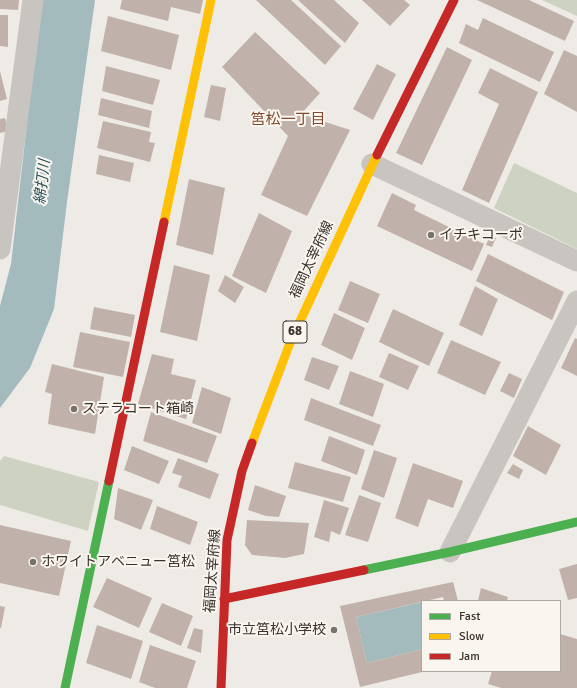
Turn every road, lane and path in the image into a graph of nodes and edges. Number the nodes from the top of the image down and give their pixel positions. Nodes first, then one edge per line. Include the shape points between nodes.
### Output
1 (33, 0) edge
2 (211, 0) edge
3 (454, 0) edge
4 (372, 164) junction
5 (0, 249) edge
6 (577, 261) edge
7 (577, 301) edge
8 (577, 522) edge
9 (450, 552) junction
10 (224, 598) junction
11 (65, 688) edge
12 (221, 688) edge

1 - 5 street
2 - 11 street
3 - 4 street, 福岡太宰府線 / 68
4 - 6 street
4 - 10 street, 福岡太宰府線 / 68 via 290,343 242,471 226,540
7 - 9 street
8 - 9 street
9 - 10 street
10 - 12 street, 福岡太宰府線 / 68

